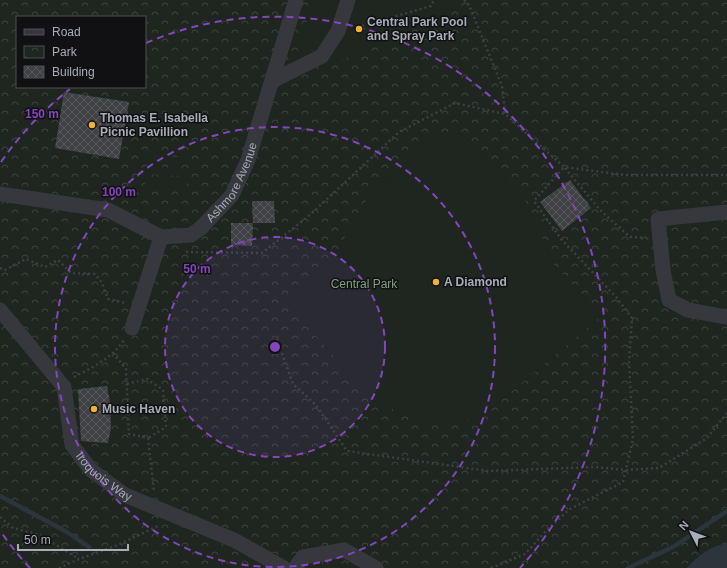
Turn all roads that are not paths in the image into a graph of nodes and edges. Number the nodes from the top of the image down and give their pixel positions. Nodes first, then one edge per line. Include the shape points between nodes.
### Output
1 (296, 0) edge
2 (348, 0) edge
3 (272, 81) junction
4 (0, 194) edge
5 (727, 212) edge
6 (161, 237) junction
7 (0, 310) edge
8 (727, 316) edge
9 (132, 328) road end
10 (284, 568) edge
11 (295, 568) edge
12 (376, 568) edge

1 - 3 street, Ashmore Avenue
2 - 3 street via 338,31 322,56
3 - 6 street, Ashmore Avenue via 248,160 232,195 192,235
4 - 6 street via 108,210
5 - 8 street via 658,219 669,300 688,310
6 - 9 street
7 - 10 street, Iroquois Way via 64,387 72,444 91,470 125,496 234,540
11 - 12 street via 303,558 344,550

